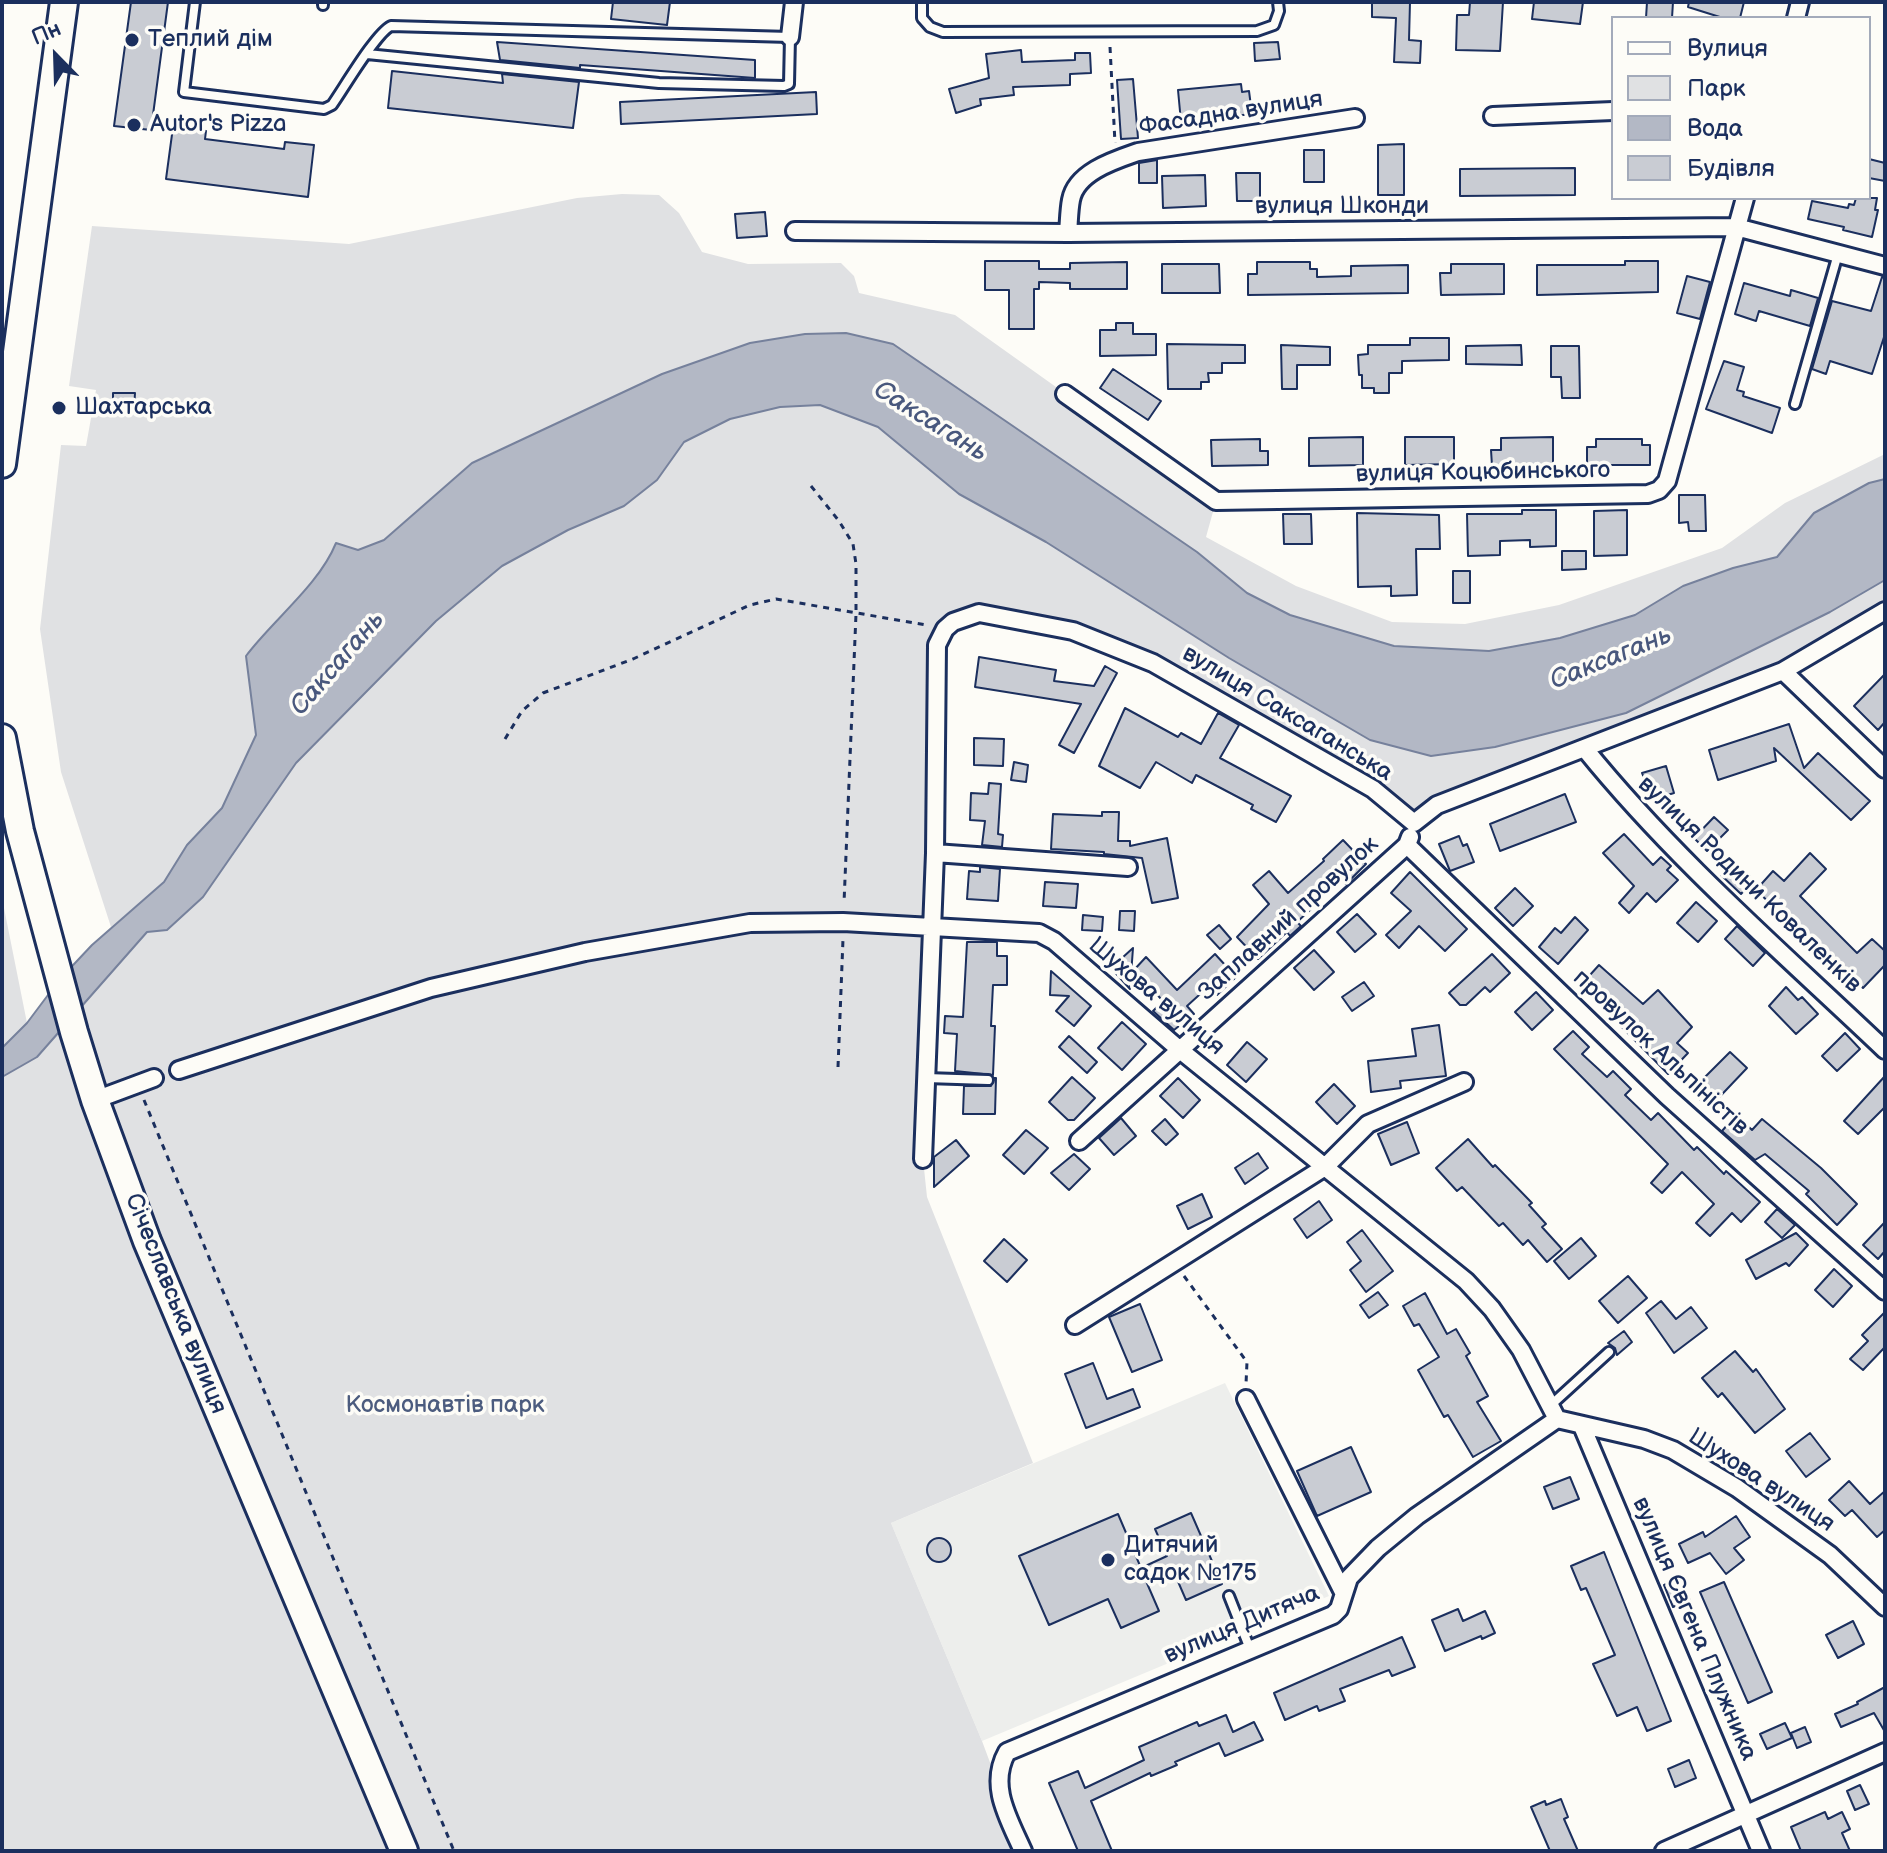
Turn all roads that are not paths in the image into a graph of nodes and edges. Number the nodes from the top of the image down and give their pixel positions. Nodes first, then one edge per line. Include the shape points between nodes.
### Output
1 (64, 2) edge
2 (195, 2) edge
3 (794, 2) edge
4 (922, 2) edge
5 (1278, 2) edge
6 (790, 37) junction
7 (367, 54) junction
8 (1611, 111) edge
9 (1493, 116) dead end
10 (1355, 118) dead end
11 (1744, 200) edge
12 (1736, 227) junction
13 (795, 231) dead end
14 (1068, 233) junction
15 (1838, 254) junction
16 (1885, 266) edge
17 (1065, 394) dead end
18 (1795, 404) dead end
19 (2, 464) edge
20 (1885, 611) edge
21 (1783, 671) junction
22 (2, 738) edge
23 (1585, 749) junction
24 (1885, 769) edge
25 (1414, 823) junction
26 (1407, 845) junction
27 (935, 853) junction
28 (1128, 867) dead end
29 (932, 926) junction
30 (1180, 1050) junction
31 (1885, 1050) edge
32 (179, 1070) dead end
33 (926, 1078) junction
34 (988, 1080) dead end
35 (146, 1081) road end
36 (1464, 1082) dead end
37 (95, 1100) junction
38 (1079, 1141) dead end
39 (923, 1159) dead end
40 (1325, 1167) junction
41 (1885, 1291) edge
42 (1075, 1325) dead end
43 (1609, 1352) dead end
44 (1246, 1399) road end
45 (1554, 1412) junction
46 (1582, 1426) junction
47 (1343, 1592) junction
48 (1229, 1596) dead end
49 (1885, 1607) edge
50 (1250, 1649) junction
51 (1885, 1752) edge
52 (1746, 1815) junction
53 (404, 1851) edge
54 (1023, 1851) edge
55 (1664, 1851) edge
56 (1761, 1851) edge

1 - 19 main road
2 - 7 lane via 184,92 329,108
3 - 6 street
4 - 5 lane via 922,18 943,32 1257,31 1274,25
6 - 7 lane via 391,26
6 - 7 lane via 789,84 784,86 659,83
8 - 9 street
10 - 14 street, Фасадна вулиця via 1116,159 1078,183 1071,197
11 - 12 street, вулиця Коцюбинського
12 - 14 street, вулиця Шконди
12 - 15 street, вулиця Шконди
12 - 17 street, вулиця Коцюбинського via 1667,481 1648,494 1216,501
13 - 14 street, вулиця Шконди
15 - 16 street, вулиця Шконди
15 - 18 lane
20 - 21 street
21 - 23 street
21 - 24 street
22 - 37 main road, Січеславська вулиця via 20,831
23 - 25 street via 1437,805
23 - 31 street, вулиця Родини Коваленків via 1683,858
25 - 26 street, Заплавний провулок
25 - 27 street, вулиця Саксаганська via 1373,789 1153,663 1073,631 979,613 945,629 937,645
26 - 30 street, Заплавний провулок
26 - 41 street, провулок Альпіністів via 1667,1096
27 - 28 street
27 - 29 street
29 - 30 street, Шухова вулиця via 1047,936
29 - 32 street, Шухова вулиця via 750,923 585,952 431,988
29 - 33 street
30 - 38 street, Заплавний провулок
30 - 40 street, Шухова вулиця
33 - 34 lane
33 - 39 street
35 - 37 street
36 - 40 street via 1368,1124
37 - 53 main road, Січеславська вулиця via 147,1241
40 - 42 street
40 - 45 street, Шухова вулиця via 1466,1281 1521,1350
43 - 45 lane
44 - 47 street
45 - 46 street, Шухова вулиця
45 - 47 street, вулиця Дитяча via 1417,1516 1358,1567
46 - 49 street, Шухова вулиця via 1673,1450 1726,1481 1830,1555
46 - 52 street, вулиця Євгена Плужника
47 - 50 street, вулиця Дитяча via 1333,1615
48 - 50 lane
50 - 54 street, вулиця Дитяча via 1007,1752 998,1778 1000,1796
51 - 52 street
52 - 55 street
52 - 56 street, вулиця Євгена Плужника

